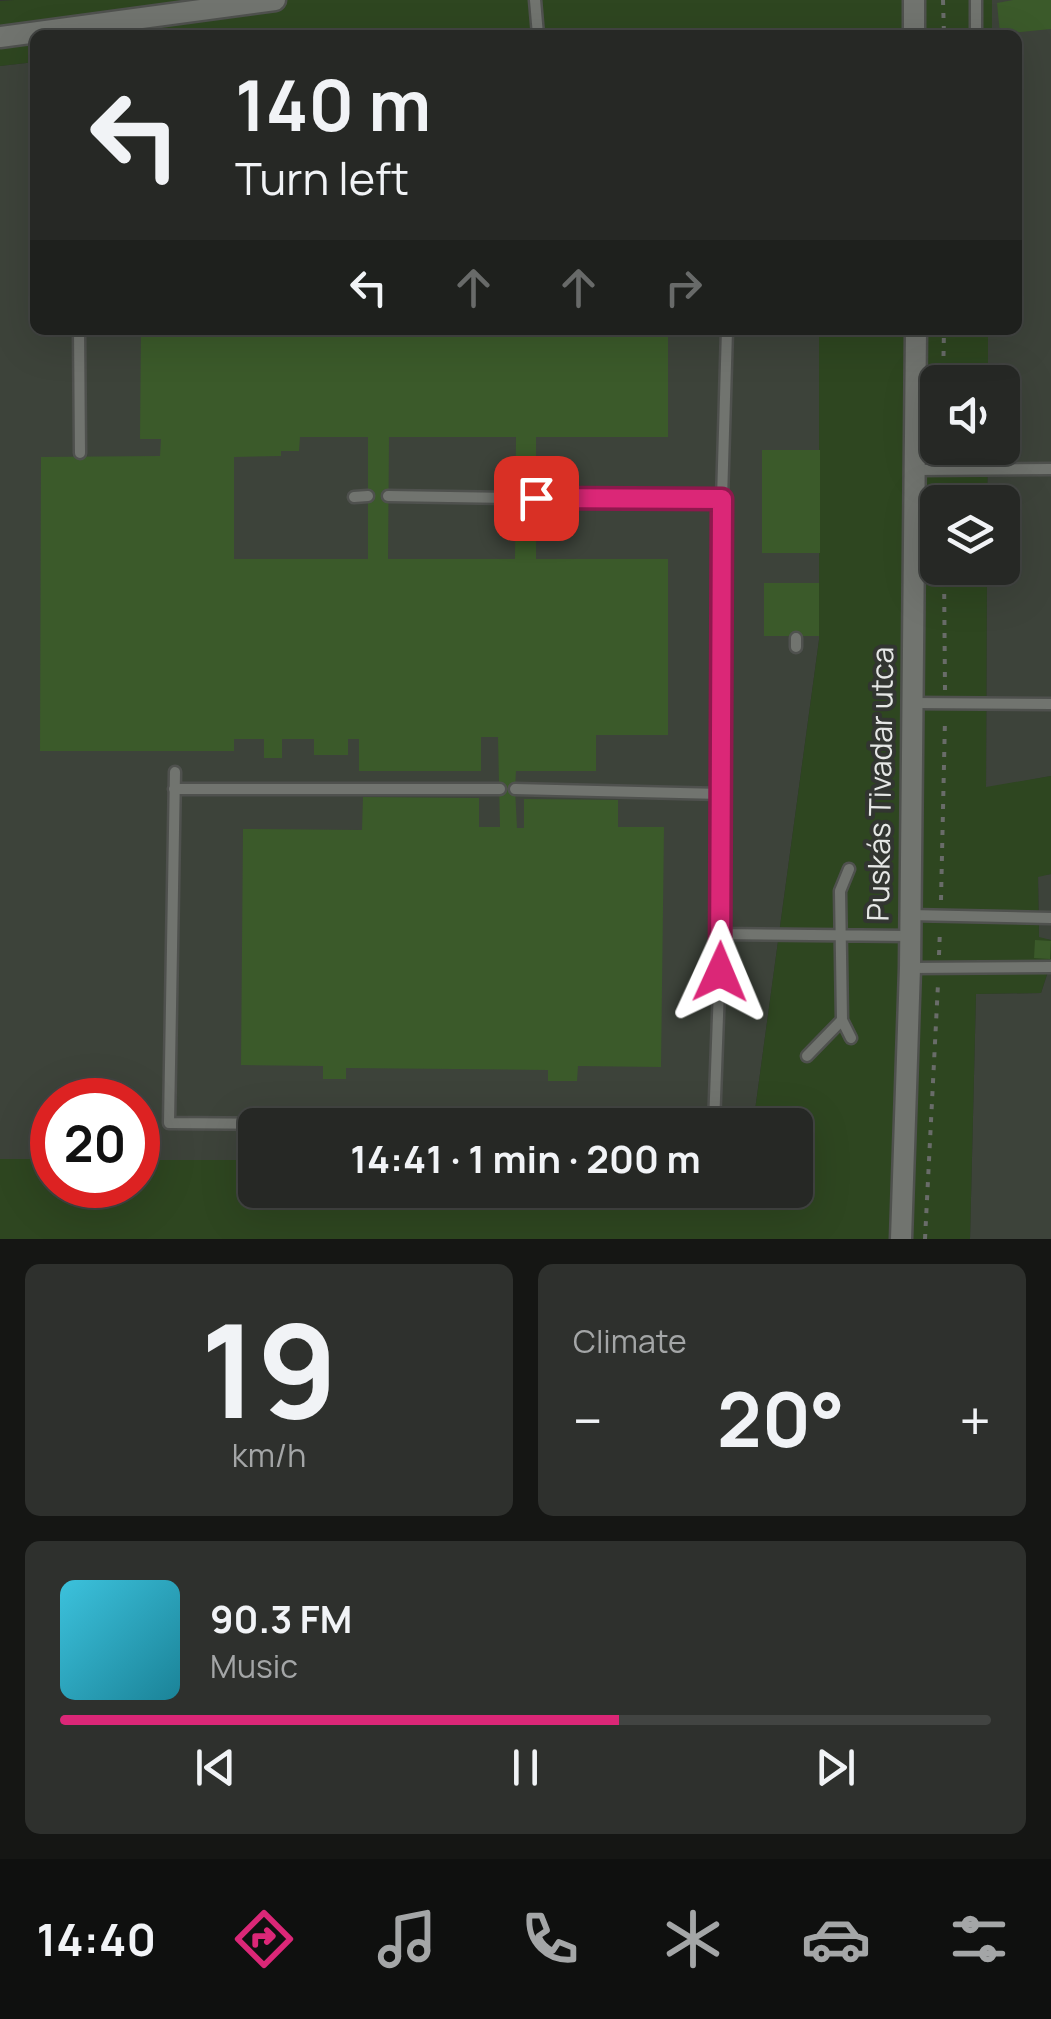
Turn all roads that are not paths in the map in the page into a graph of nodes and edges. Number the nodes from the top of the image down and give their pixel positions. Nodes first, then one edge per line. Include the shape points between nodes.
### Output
1 (275, 0) edge
2 (535, 0) edge
3 (914, 0) edge
4 (976, 0) edge
5 (52, 30) edge
6 (538, 30) edge
7 (914, 30) edge
8 (976, 30) edge
9 (30, 33) edge
10 (0, 37) edge
11 (79, 335) edge
12 (727, 335) edge
13 (916, 335) edge
14 (80, 453) dead end
15 (1051, 469) edge
16 (914, 470) junction
17 (368, 496) dead end
18 (388, 496) dead end
19 (354, 497) dead end
20 (516, 498) dead end
21 (536, 498) dead end
22 (722, 499) junction
23 (912, 703) junction
24 (1051, 704) edge
25 (175, 772) dead end
26 (174, 788) junction
27 (500, 789) dead end
28 (516, 790) dead end
29 (721, 794) junction
30 (849, 868) dead end
31 (832, 878) dead end
32 (840, 891) junction
33 (1051, 918) edge
34 (910, 925) junction
35 (721, 934) junction
36 (841, 936) junction
37 (1051, 967) edge
38 (910, 968) junction
39 (842, 1020) junction
40 (852, 1038) dead end
41 (807, 1056) dead end
42 (715, 1108) edge
43 (238, 1124) edge
44 (901, 1239) edge

1 - 5 street
2 - 6 lane
3 - 7 street
4 - 8 lane
9 - 10 street
11 - 14 lane
12 - 22 lane
13 - 16 street, Puskás Tivadar utca
15 - 16 lane
16 - 23 street, Puskás Tivadar utca
17 - 19 lane
18 - 20 lane
21 - 22 lane
22 - 29 lane
23 - 24 lane
23 - 34 street, Puskás Tivadar utca
25 - 26 lane
26 - 27 lane
26 - 43 lane via 169,1123
28 - 29 lane
29 - 35 lane
30 - 32 lane
31 - 32 lane
32 - 36 lane
33 - 34 lane
34 - 36 lane
34 - 38 street, Puskás Tivadar utca
35 - 36 lane
35 - 42 lane
36 - 39 lane
37 - 38 lane
38 - 44 street, Puskás Tivadar utca
39 - 40 lane
39 - 41 lane

